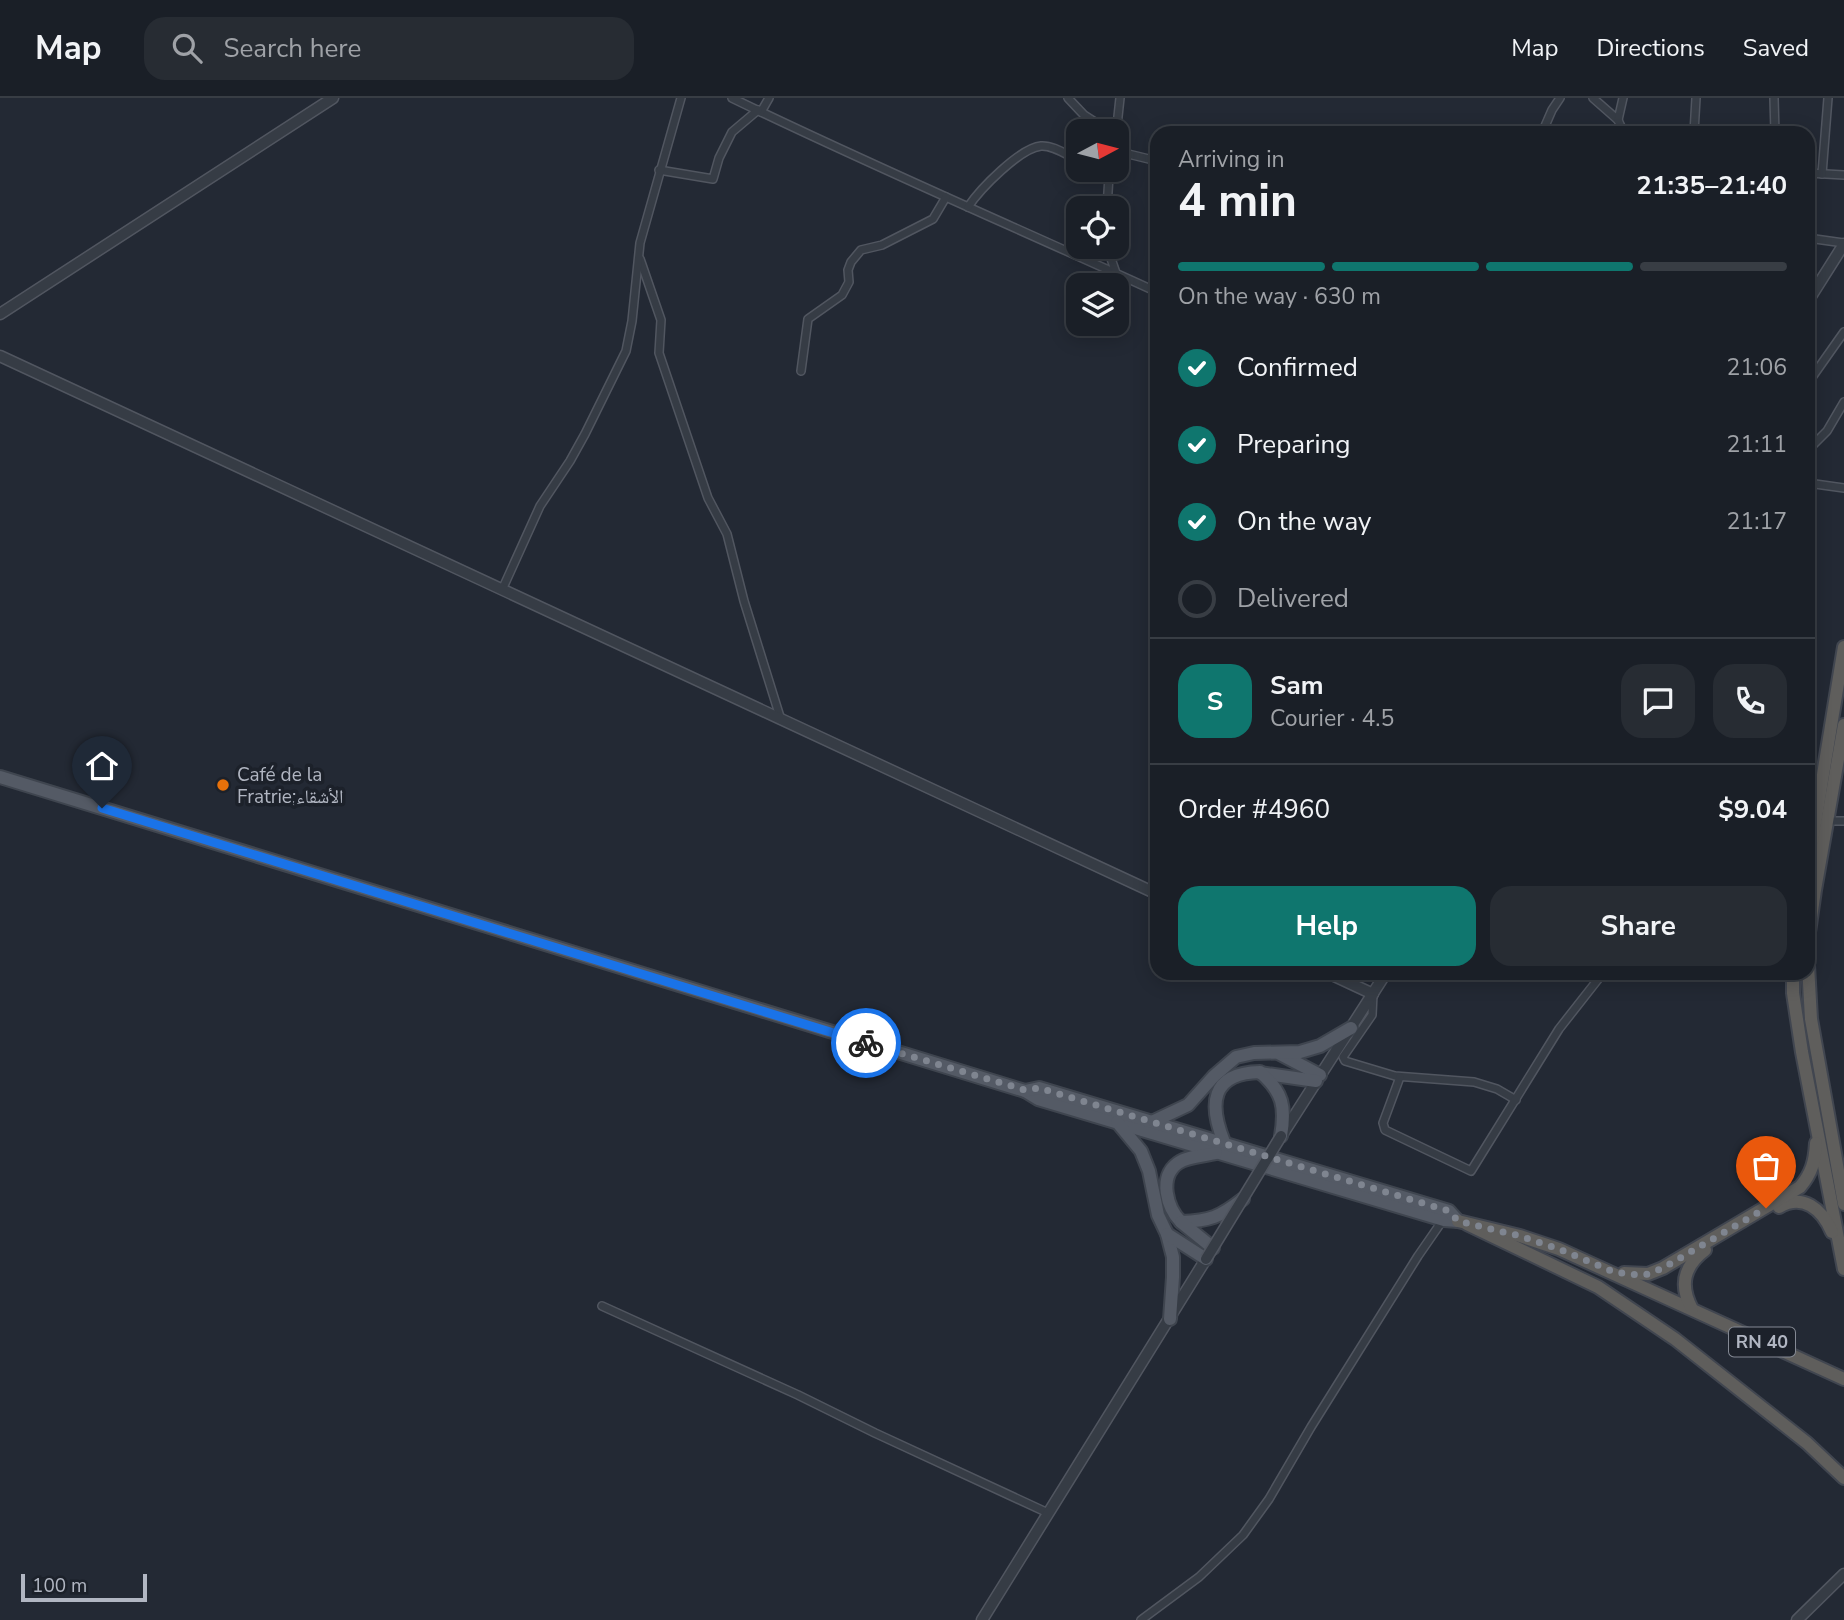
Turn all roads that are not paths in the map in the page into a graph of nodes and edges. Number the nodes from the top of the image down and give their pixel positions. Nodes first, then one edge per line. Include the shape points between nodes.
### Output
1 (333, 98) edge
2 (681, 98) edge
3 (732, 98) edge
4 (769, 98) edge
5 (1068, 98) edge
6 (1120, 98) edge
7 (1560, 98) edge
8 (1593, 98) edge
9 (1623, 98) edge
10 (1696, 98) edge
11 (1774, 98) edge
12 (1828, 98) edge
13 (759, 111) junction
14 (1089, 119) edge
15 (1118, 119) edge
16 (1618, 120) junction
17 (1545, 126) edge
18 (1620, 126) edge
19 (1694, 126) edge
20 (1775, 126) edge
21 (1129, 154) edge
22 (1066, 155) edge
23 (1150, 159) edge
24 (659, 170) junction
25 (1815, 174) edge
26 (1822, 174) junction
27 (1844, 175) edge
28 (946, 197) junction
29 (968, 206) junction
30 (1815, 239) edge
31 (1844, 243) edge
32 (638, 255) junction
33 (1111, 259) edge
34 (1116, 273) joint
35 (1129, 279) edge
36 (1150, 289) edge
37 (1815, 290) edge
38 (0, 314) edge
39 (1844, 332) edge
40 (0, 356) edge
41 (801, 371) dead end
42 (1815, 373) edge
43 (1844, 402) edge
44 (1815, 443) edge
45 (1815, 484) edge
46 (1844, 488) edge
47 (502, 590) junction
48 (1844, 647) edge
49 (1840, 697) edge
50 (781, 720) junction
51 (1844, 725) edge
52 (0, 777) edge
53 (1827, 821) junction
54 (1844, 821) edge
55 (1815, 840) edge
56 (1815, 850) edge
57 (1150, 891) edge
58 (1343, 980) edge
59 (1382, 980) edge
60 (1598, 980) edge
61 (1793, 980) edge
62 (1809, 980) edge
63 (1373, 994) junction
64 (1351, 1028) junction
65 (1278, 1053) junction
66 (1260, 1072) junction
67 (1400, 1077) junction
68 (1318, 1078) junction
69 (1025, 1090) junction
70 (1516, 1100) junction
71 (1117, 1121) junction
72 (1154, 1121) junction
73 (1817, 1122) junction
74 (1282, 1136) junction
75 (1222, 1147) junction
76 (1244, 1199) junction
77 (1844, 1204) edge
78 (1446, 1216) junction
79 (1181, 1222) junction
80 (1463, 1222) junction
81 (1167, 1234) junction
82 (1841, 1251) junction
83 (1210, 1254) junction
84 (1844, 1269) edge
85 (1614, 1272) junction
86 (602, 1306) dead end
87 (1692, 1310) junction
88 (1170, 1318) junction
89 (1838, 1377) edge
90 (1844, 1478) edge
91 (1048, 1513) junction
92 (1844, 1574) edge
93 (982, 1620) edge
94 (1141, 1620) edge
95 (1797, 1620) edge

1 - 38 street
2 - 24 street
3 - 13 street
4 - 13 street
5 - 14 street
6 - 15 street
7 - 17 street
8 - 16 street
9 - 16 street
10 - 19 street
11 - 20 street
12 - 26 street
13 - 24 street via 732,132 713,179
13 - 28 street
16 - 18 street
21 - 23 street
22 - 29 street via 1048,147 1033,148 986,183
24 - 32 street
25 - 26 street
26 - 27 street
28 - 29 street
28 - 41 street via 933,219 855,255 842,295 808,319
29 - 34 street
30 - 31 street
31 - 37 street
32 - 47 street via 626,351 586,434 540,506
32 - 50 street via 661,320 659,352 705,488 727,534
33 - 34 street
35 - 36 street
39 - 42 street
40 - 47 street
43 - 44 street
45 - 46 street
47 - 50 street
48 - 49 highway
49 - 55 highway
50 - 57 street
51 - 53 highway
52 - 69 main road
53 - 54 street
53 - 56 highway
58 - 63 street
59 - 63 street
60 - 70 street via 1559,1029
61 - 73 highway
62 - 77 highway
63 - 64 street
63 - 67 street via 1372,1015 1343,1058
64 - 65 main road via 1320,1046
64 - 68 street
65 - 68 main road
65 - 72 main road via 1237,1058 1188,1105
66 - 68 main road
66 - 74 main road via 1281,1099 1285,1115
66 - 75 main road via 1239,1076 1221,1088 1214,1103
67 - 70 street via 1474,1082
67 - 70 street via 1383,1128 1468,1171 1474,1170
68 - 74 street
69 - 71 main road via 1038,1099
69 - 72 main road via 1039,1088
71 - 75 main road
71 - 81 main road via 1141,1151
72 - 75 main road
73 - 82 highway
73 - 85 highway via 1814,1164 1800,1187 1663,1268 1639,1275
74 - 76 street, bridge
75 - 78 main road
75 - 79 main road via 1178,1163 1170,1172 1166,1187 1170,1206
76 - 79 main road via 1222,1215
76 - 83 street, bridge
78 - 80 main road
78 - 94 street via 1243,1535 1199,1577
79 - 83 main road
80 - 85 highway, RN 40 via 1546,1244
80 - 90 highway via 1598,1287 1685,1347
81 - 83 main road
81 - 88 main road via 1173,1277
82 - 84 highway
82 - 87 highway via 1819,1210 1807,1203 1786,1203 1694,1258 1684,1278
83 - 88 street
85 - 87 highway, RN 40
86 - 91 street
87 - 89 highway, RN 40
88 - 91 street
91 - 93 street
92 - 95 street

